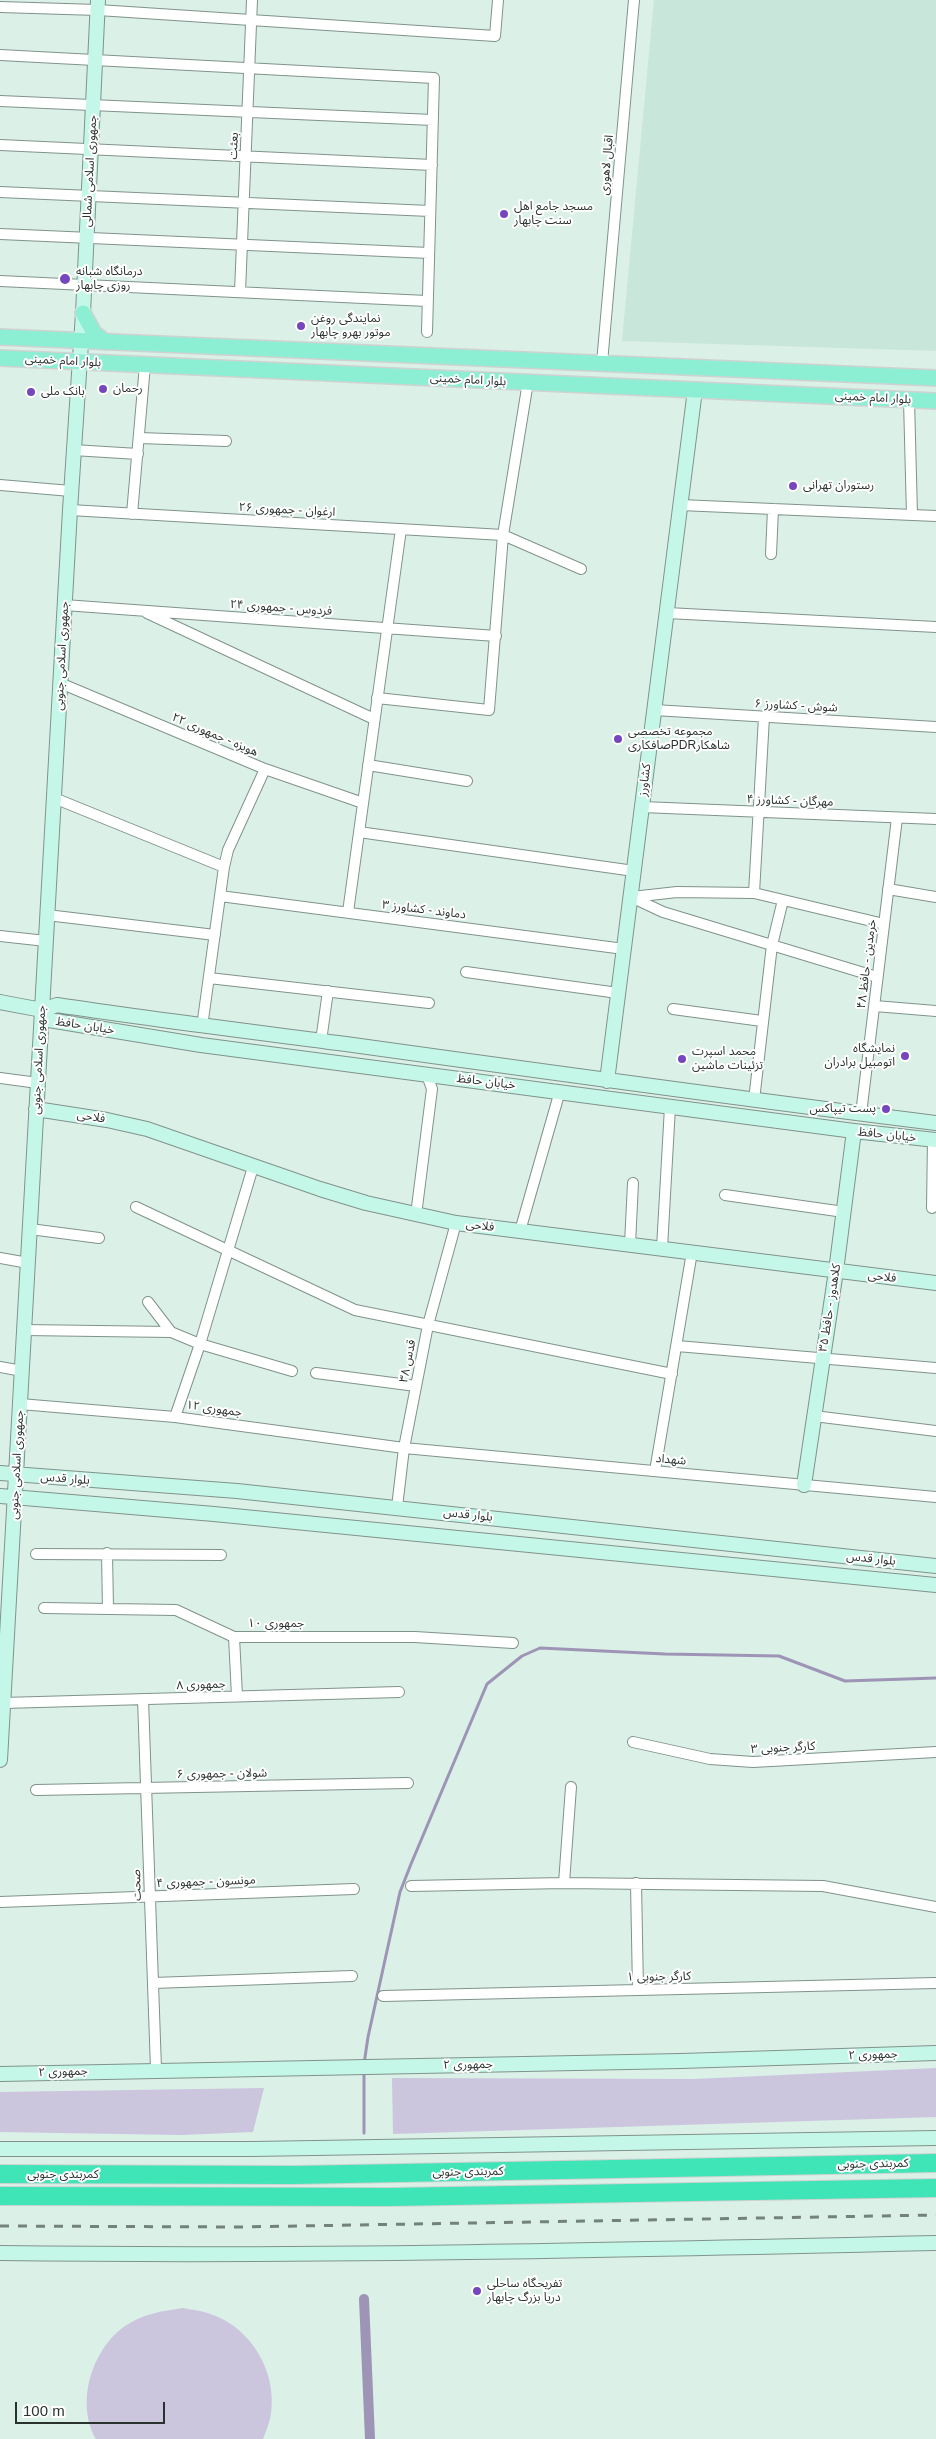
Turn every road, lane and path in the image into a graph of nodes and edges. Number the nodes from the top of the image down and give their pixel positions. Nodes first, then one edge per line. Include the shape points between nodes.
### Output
1 (252, 0) edge
2 (498, 0) edge
3 (634, 0) edge
4 (98, 5) edge
5 (0, 7) edge
6 (252, 20) junction
7 (0, 55) edge
8 (95, 62) junction
9 (249, 69) junction
10 (0, 100) edge
11 (93, 105) junction
12 (247, 112) junction
13 (433, 120) junction
14 (0, 145) edge
15 (91, 149) junction
16 (246, 156) junction
17 (432, 165) junction
18 (0, 192) edge
19 (88, 195) junction
20 (244, 203) junction
21 (430, 212) junction
22 (0, 234) edge
23 (86, 240) junction
24 (242, 246) junction
25 (429, 253) junction
26 (0, 281) edge
27 (84, 285) junction
28 (240, 292) junction
29 (428, 301) junction
30 (83, 313) junction
31 (427, 332) dead end
32 (0, 337) edge
33 (62, 340) junction
34 (81, 341) junction
35 (105, 342) junction
36 (0, 358) edge
37 (80, 361) junction
38 (602, 363) junction
39 (145, 365) junction
40 (936, 378) edge
41 (528, 382) junction
42 (695, 390) junction
43 (909, 400) junction
44 (936, 401) edge
45 (139, 438) junction
46 (226, 441) dead end
47 (73, 450) junction
48 (138, 454) junction
49 (0, 485) edge
50 (71, 491) junction
51 (680, 505) junction
52 (773, 509) junction
53 (70, 510) junction
54 (132, 514) junction
55 (912, 515) junction
56 (936, 516) edge
57 (401, 529) junction
58 (503, 535) junction
59 (771, 554) dead end
60 (581, 569) dead end
61 (64, 604) junction
62 (141, 610) junction
63 (666, 614) junction
64 (936, 627) edge
65 (387, 628) junction
66 (496, 636) junction
67 (60, 683) junction
68 (377, 698) junction
69 (654, 710) junction
70 (764, 717) junction
71 (374, 719) junction
72 (936, 727) edge
73 (368, 765) junction
74 (265, 769) junction
75 (467, 781) dead end
76 (54, 798) junction
77 (363, 803) junction
78 (642, 807) junction
79 (758, 812) junction
80 (897, 818) junction
81 (936, 820) edge
82 (359, 832) junction
83 (224, 867) junction
84 (634, 871) junction
85 (888, 889) junction
86 (754, 892) junction
87 (220, 896) junction
88 (631, 897) junction
89 (936, 897) edge
90 (783, 900) junction
91 (348, 912) junction
92 (47, 915) junction
93 (884, 924) junction
94 (215, 935) junction
95 (0, 936) edge
96 (46, 941) junction
97 (772, 945) junction
98 (624, 949) junction
99 (466, 972) dead end
100 (878, 977) junction
101 (209, 978) junction
102 (328, 991) junction
103 (618, 993) junction
104 (0, 1002) edge
105 (429, 1003) dead end
106 (875, 1006) junction
107 (673, 1009) dead end
108 (42, 1010) junction
109 (936, 1011) edge
110 (762, 1021) junction
111 (202, 1027) junction
112 (321, 1041) junction
113 (486, 1064) junction
114 (426, 1074) junction
115 (0, 1078) edge
116 (483, 1082) junction
117 (607, 1082) junction
118 (38, 1083) junction
119 (560, 1091) junction
120 (715, 1095) junction
121 (754, 1100) junction
122 (670, 1107) junction
123 (36, 1109) junction
124 (712, 1113) junction
125 (861, 1114) junction
126 (936, 1123) edge
127 (854, 1131) junction
128 (935, 1139) edge
129 (253, 1167) junction
130 (633, 1183) dead end
131 (725, 1195) dead end
132 (136, 1207) dead end
133 (932, 1208) dead end
134 (844, 1212) junction
135 (416, 1215) junction
136 (456, 1223) junction
137 (30, 1229) junction
138 (520, 1231) junction
139 (99, 1238) dead end
140 (630, 1244) junction
141 (662, 1248) junction
142 (228, 1249) junction
143 (692, 1252) junction
144 (0, 1258) edge
145 (28, 1263) junction
146 (836, 1271) junction
147 (936, 1283) edge
148 (148, 1302) dead end
149 (428, 1325) junction
150 (24, 1330) junction
151 (171, 1332) junction
152 (200, 1344) junction
153 (677, 1346) junction
154 (822, 1357) junction
155 (0, 1367) edge
156 (936, 1368) edge
157 (22, 1371) junction
158 (292, 1372) dead end
159 (316, 1373) dead end
160 (672, 1374) junction
161 (416, 1386) junction
162 (20, 1404) junction
163 (814, 1416) junction
164 (175, 1417) junction
165 (936, 1431) edge
166 (404, 1448) junction
167 (655, 1471) junction
168 (0, 1473) edge
169 (16, 1475) junction
170 (804, 1485) junction
171 (0, 1496) edge
172 (936, 1497) edge
173 (15, 1498) junction
174 (397, 1507) junction
175 (530, 1522) junction
176 (528, 1545) junction
177 (108, 1553) junction
178 (36, 1554) dead end
179 (221, 1555) dead end
180 (936, 1566) edge
181 (936, 1585) edge
182 (44, 1608) dead end
183 (108, 1609) junction
184 (234, 1637) junction
185 (513, 1643) dead end
186 (398, 1692) dead end
187 (237, 1696) junction
188 (143, 1699) junction
189 (3, 1703) junction
190 (633, 1742) dead end
191 (936, 1752) edge
192 (0, 1760) edge
193 (408, 1783) dead end
194 (571, 1787) dead end
195 (146, 1788) junction
196 (36, 1790) dead end
197 (564, 1882) junction
198 (636, 1883) junction
199 (411, 1886) dead end
200 (354, 1889) dead end
201 (150, 1896) junction
202 (0, 1902) edge
203 (936, 1907) edge
204 (352, 1976) dead end
205 (153, 1983) junction
206 (936, 1983) edge
207 (638, 1990) junction
208 (384, 1996) dead end
209 (936, 2053) edge
210 (156, 2069) junction
211 (0, 2074) edge
212 (936, 2138) edge
213 (0, 2149) edge
214 (936, 2163) edge
215 (0, 2174) edge
216 (936, 2188) edge
217 (0, 2196) edge
218 (936, 2243) edge
219 (0, 2253) edge

1 - 6 street, بعثت
2 - 6 street via 495,36
3 - 38 street, اقبال لاهوری
4 - 5 street
4 - 6 street
4 - 8 main road, جمهوری اسلامی شمالی
6 - 9 street, بعثت
7 - 8 street
8 - 9 street
8 - 11 main road, جمهوری اسلامی شمالی
9 - 12 street, بعثت
9 - 13 street via 434,78
10 - 11 street
11 - 12 street
11 - 15 main road, جمهوری اسلامی شمالی
12 - 13 street
12 - 16 street, بعثت
13 - 17 street
14 - 15 street
15 - 16 street
15 - 19 main road, جمهوری اسلامی شمالی
16 - 17 street
16 - 20 street, بعثت
17 - 21 street
18 - 19 street
19 - 20 street
19 - 23 main road, جمهوری اسلامی شمالی
20 - 21 street
20 - 24 street, بعثت
21 - 25 street
22 - 23 street
23 - 24 street
23 - 27 main road, جمهوری اسلامی شمالی
24 - 25 street
24 - 28 street, بعثت
25 - 29 street
26 - 27 street
27 - 28 street
27 - 30 main road, جمهوری اسلامی شمالی
28 - 29 street
29 - 31 street
30 - 33 main road via 73,332
30 - 34 main road, جمهوری اسلامی شمالی
30 - 35 main road via 94,333
32 - 33 main road, بلوار امام خمینی
33 - 34 main road, بلوار امام خمینی
34 - 35 main road, بلوار امام خمینی
34 - 37 main road, جمهوری اسلامی شمالی
35 - 38 main road, بلوار امام خمینی
36 - 37 main road, بلوار امام خمینی
37 - 39 main road, بلوار امام خمینی
37 - 47 main road, جمهوری اسلامی جنوبی
38 - 40 main road, بلوار امام خمینی
39 - 41 main road, بلوار امام خمینی
39 - 45 street
41 - 42 main road, بلوار امام خمینی
41 - 58 street
42 - 43 main road, بلوار امام خمینی
42 - 51 main road, کشاورز
43 - 44 main road, بلوار امام خمینی
43 - 55 street
45 - 46 street
45 - 48 street
47 - 48 street
47 - 50 main road, جمهوری اسلامی جنوبی
48 - 54 street
49 - 50 street
50 - 53 main road, جمهوری اسلامی جنوبی
51 - 52 street
51 - 63 main road, کشاورز
52 - 55 street
52 - 59 street
53 - 54 street, ارغوان - جمهوری ۲۶
53 - 61 main road, جمهوری اسلامی جنوبی
54 - 57 street, ارغوان - جمهوری ۲۶
55 - 56 street
57 - 58 street, ارغوان - جمهوری ۲۶
57 - 65 street
58 - 60 street
58 - 66 street
61 - 62 street, فردوس - جمهوری ۲۴
61 - 67 main road, جمهوری اسلامی جنوبی
62 - 65 street, فردوس - جمهوری ۲۴
62 - 71 street
63 - 64 street
63 - 69 main road, کشاورز
65 - 66 street, فردوس - جمهوری ۲۴
65 - 68 street
66 - 68 street via 489,710
67 - 74 street, هویزه - جمهوری ۲۲
67 - 76 main road, جمهوری اسلامی جنوبی
68 - 71 street
69 - 70 street, شوش - کشاورز ۶
69 - 78 main road, کشاورز
70 - 72 street, شوش - کشاورز ۶
70 - 79 street
71 - 73 street
73 - 75 street
73 - 77 street
74 - 77 street, هویزه - جمهوری ۲۲
74 - 83 street via 228,850
76 - 83 street
76 - 92 main road, جمهوری اسلامی جنوبی
77 - 82 street
78 - 79 street, مهرگان - کشاورز ۴
78 - 84 main road, کشاورز
79 - 80 street, مهرگان - کشاورز ۴
79 - 86 street
80 - 81 street, مهرگان - کشاورز ۴
80 - 85 street, خرمدین - حافظ ۴۸
82 - 84 street
82 - 91 street
83 - 87 street
84 - 88 main road, کشاورز
85 - 89 street
85 - 93 street, خرمدین - حافظ ۴۸
86 - 88 street via 677,892
86 - 90 street
87 - 91 street, دماوند - کشاورز ۳
87 - 94 street
88 - 97 street via 663,912
88 - 98 main road, کشاورز
90 - 93 street
90 - 97 street
91 - 98 street, دماوند - کشاورز ۳
92 - 94 street
92 - 96 main road, جمهوری اسلامی جنوبی
93 - 100 street, خرمدین - حافظ ۴۸
94 - 101 street
95 - 96 street
96 - 108 main road, جمهوری اسلامی جنوبی
97 - 100 street
97 - 110 street
98 - 103 main road, کشاورز
99 - 103 street
100 - 106 street, خرمدین - حافظ ۴۸
101 - 102 street
101 - 111 street
102 - 105 street
102 - 112 street
103 - 117 main road, کشاورز
104 - 108 main road, خیابان حافظ
106 - 109 street
106 - 125 street, خرمدین - حافظ ۴۸
107 - 110 street
108 - 111 main road, خیابان حافظ via 58,1005
108 - 114 main road, خیابان حافظ via 49,1020
108 - 118 main road, جمهوری اسلامی جنوبی
110 - 121 street
111 - 112 main road, خیابان حافظ
112 - 113 main road, خیابان حافظ
113 - 116 main road
113 - 117 main road, خیابان حافظ
114 - 116 main road, خیابان حافظ
114 - 135 street via 432,1089
115 - 118 street
116 - 119 main road, خیابان حافظ
117 - 120 main road, خیابان حافظ
118 - 123 main road, جمهوری اسلامی جنوبی
119 - 122 main road, خیابان حافظ
119 - 138 street
120 - 121 main road, خیابان حافظ
120 - 124 main road
121 - 125 main road, خیابان حافظ
122 - 124 main road, خیابان حافظ
122 - 141 street
123 - 129 main road, فلاحی via 147,1128
123 - 137 main road, جمهوری اسلامی جنوبی
124 - 127 main road, خیابان حافظ
125 - 126 main road, خیابان حافظ
127 - 128 main road, خیابان حافظ
127 - 134 main road, کلاهدوز - حافظ ۳۵
128 - 133 street
129 - 135 main road, فلاحی via 366,1203
129 - 142 street
130 - 140 street
131 - 134 street
132 - 142 street
134 - 146 main road, کلاهدوز - حافظ ۳۵
135 - 136 main road, فلاحی
136 - 138 main road, فلاحی
136 - 149 street, قدس ۳۸
137 - 139 street
137 - 145 main road, جمهوری اسلامی جنوبی
138 - 140 main road, فلاحی
140 - 141 main road, فلاحی
141 - 143 main road, فلاحی
142 - 149 street via 355,1310
142 - 152 street
143 - 146 main road, فلاحی
143 - 153 street
144 - 145 street
145 - 150 main road, جمهوری اسلامی جنوبی
146 - 147 main road, فلاحی
146 - 154 main road, کلاهدوز - حافظ ۳۵
148 - 151 street
149 - 160 street
149 - 161 street, قدس ۳۸
150 - 151 street
150 - 157 main road, جمهوری اسلامی جنوبی
151 - 152 street
152 - 158 street
152 - 164 street
153 - 154 street
153 - 160 street
154 - 156 street
154 - 163 main road, کلاهدوز - حافظ ۳۵
155 - 157 street
157 - 162 main road, جمهوری اسلامی جنوبی
159 - 161 street
160 - 167 street
161 - 166 street, قدس ۳۸
162 - 164 street, جمهوری ۱۲
162 - 169 main road, جمهوری اسلامی جنوبی
163 - 165 street
163 - 170 main road, کلاهدوز - حافظ ۳۵
164 - 166 street, جمهوری ۱۲
166 - 167 street, شهداد
166 - 174 street, قدس ۳۸
167 - 170 street, شهداد
168 - 169 main road, بلوار قدس
169 - 173 main road, جمهوری اسلامی جنوبی
169 - 174 main road, بلوار قدس via 237,1491
170 - 172 street, شهداد
171 - 173 main road, بلوار قدس
173 - 176 main road, بلوار قدس
173 - 189 main road, جمهوری اسلامی جنوبی
174 - 175 main road, بلوار قدس
175 - 176 main road
175 - 180 main road, بلوار قدس
176 - 181 main road, بلوار قدس
177 - 178 street
177 - 179 street
177 - 183 street
182 - 183 street, جمهوری ۱۰
183 - 184 street, جمهوری ۱۰ via 176,1610
184 - 185 street, جمهوری ۱۰ via 415,1637
184 - 187 street
186 - 187 street, جمهوری ۸
187 - 188 street, جمهوری ۸
188 - 189 street, جمهوری ۸
188 - 195 street, صحت
189 - 192 main road, جمهوری اسلامی جنوبی
190 - 191 street, کارگر جنوبی ۳ via 710,1759 753,1762
193 - 195 street, شولان - جمهوری ۶
194 - 197 street
195 - 196 street, شولان - جمهوری ۶
195 - 201 street, صحت
197 - 198 street
197 - 199 street
198 - 203 street via 823,1886
198 - 207 street
200 - 201 street, مونسون - جمهوری ۴
201 - 202 street, مونسون - جمهوری ۴
201 - 205 street, صحت
204 - 205 street
205 - 210 street, صحت
206 - 207 street, کارگر جنوبی ۱
207 - 208 street, کارگر جنوبی ۱
209 - 210 main road, جمهوری ۲ via 671,2061
210 - 211 main road, جمهوری ۲
212 - 213 main road via 390,2148
214 - 215 highway, کمربندی جنوبی via 294,2175
216 - 217 highway, کمربندی جنوبی via 389,2197
218 - 219 main road via 175,2255

